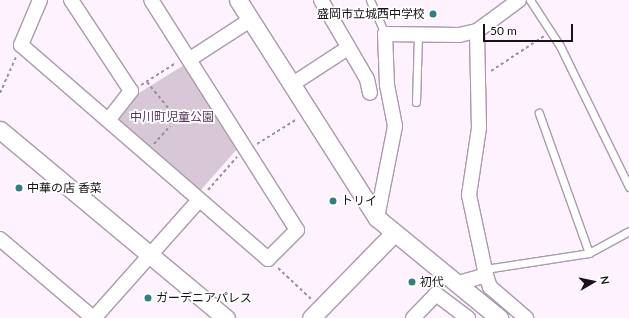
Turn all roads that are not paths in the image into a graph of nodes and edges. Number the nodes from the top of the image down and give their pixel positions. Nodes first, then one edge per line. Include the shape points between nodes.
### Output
1 (40, 0) edge
2 (71, 0) edge
3 (151, 0) edge
4 (238, 0) edge
5 (321, 0) edge
6 (370, 0) edge
7 (519, 0) edge
8 (530, 0) edge
9 (250, 20) junction
10 (477, 31) junction
11 (385, 34) junction
12 (418, 34) junction
13 (348, 48) junction
14 (189, 58) junction
15 (291, 85) junction
16 (370, 93) dead end
17 (416, 102) dead end
18 (539, 113) dead end
19 (110, 118) junction
20 (0, 130) edge
21 (629, 187) edge
22 (199, 200) junction
23 (377, 218) junction
24 (629, 231) edge
25 (393, 234) junction
26 (0, 239) edge
27 (589, 252) junction
28 (151, 253) junction
29 (486, 272) junction
30 (455, 284) junction
31 (495, 315) edge
32 (94, 318) edge
33 (226, 318) edge
34 (311, 318) edge
35 (413, 318) edge
36 (468, 318) edge
37 (526, 318) edge

1 - 19 street via 21,45
2 - 19 street via 131,91
3 - 14 street
4 - 9 street
5 - 13 street
6 - 11 lane
7 - 10 street
8 - 21 lane via 552,31
9 - 14 street
9 - 15 street
10 - 12 street
10 - 29 street via 478,152 469,195
11 - 12 street
11 - 23 street via 387,85 395,126
12 - 17 lane
13 - 15 street
13 - 16 street via 367,79
14 - 22 street via 297,230 268,259
15 - 23 street
18 - 27 lane
19 - 22 street
20 - 28 street
22 - 28 street
23 - 25 street
24 - 27 lane
25 - 30 street
25 - 34 street
26 - 32 street
27 - 29 lane
28 - 32 street
28 - 33 street
29 - 30 street
29 - 37 street via 490,287
30 - 31 street
35 - 36 street via 436,294

